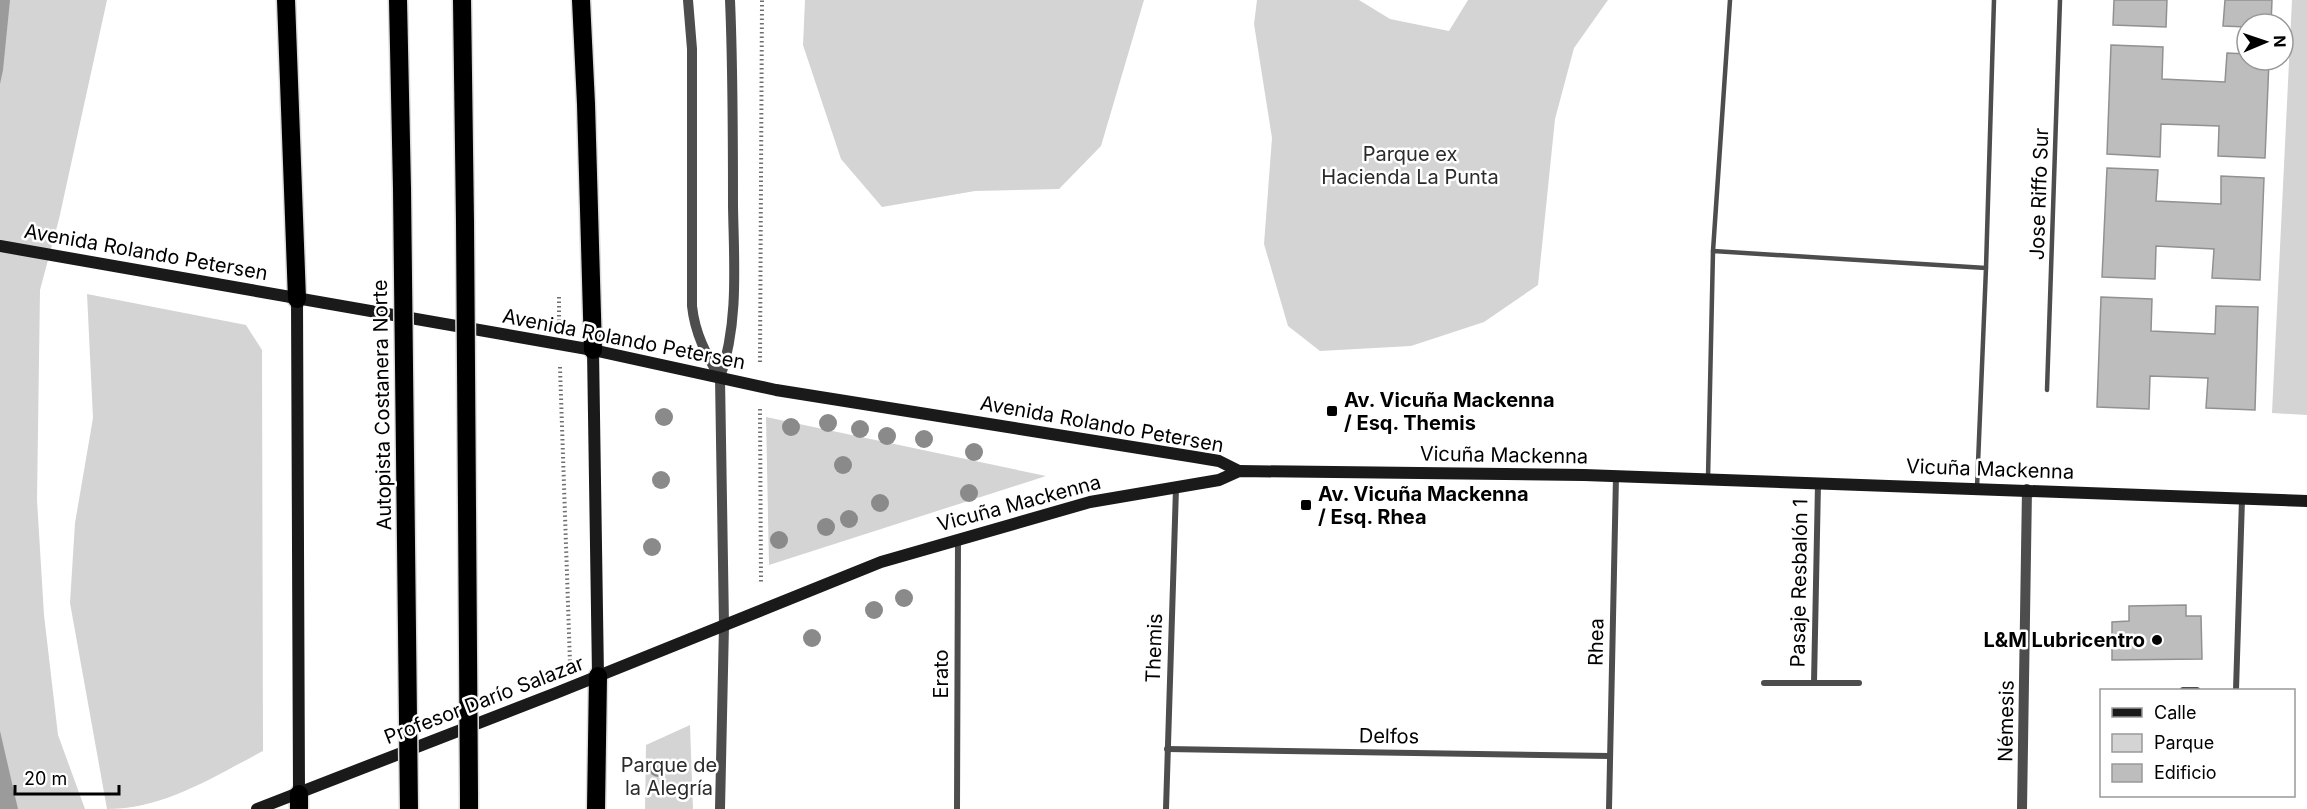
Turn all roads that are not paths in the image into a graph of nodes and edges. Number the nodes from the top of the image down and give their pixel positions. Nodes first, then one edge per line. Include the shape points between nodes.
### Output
1 (286, 0) edge
2 (398, 0) edge
3 (462, 0) edge
4 (581, 0) edge
5 (688, 0) edge
6 (730, 0) edge
7 (1730, 0) edge
8 (1994, 0) edge
9 (2060, 0) edge
10 (0, 246) edge
11 (1713, 251) junction
12 (1986, 268) junction
13 (297, 299) junction
14 (592, 351) junction
15 (720, 378) junction
16 (2047, 390) dead end
17 (1239, 471) junction
18 (1617, 476) junction
19 (1708, 480) junction
20 (1818, 483) junction
21 (1176, 487) junction
22 (1977, 488) junction
23 (2027, 489) junction
24 (2242, 499) junction
25 (2307, 501) edge
26 (958, 539) junction
27 (724, 626) junction
28 (598, 676) junction
29 (1764, 683) dead end
30 (1814, 683) junction
31 (1859, 683) dead end
32 (2236, 689) edge
33 (1167, 749) junction
34 (1610, 756) junction
35 (299, 801) edge
36 (469, 801) edge
37 (257, 809) edge
38 (409, 809) edge
39 (596, 809) edge
40 (720, 809) edge
41 (957, 809) edge
42 (1166, 809) edge
43 (1609, 809) edge
44 (2022, 809) edge

1 - 13 highway
2 - 38 highway, Autopista Costanera Norte, bridge
3 - 36 highway, bridge
4 - 14 highway
5 - 15 street via 692,49 692,306 700,342
6 - 15 street via 734,310
7 - 11 lane
8 - 12 lane
9 - 16 lane, Jose Riffo Sur
10 - 13 main road, Avenida Rolando Petersen
11 - 12 lane
11 - 19 lane
12 - 22 lane
13 - 14 main road, Avenida Rolando Petersen
13 - 35 main road
14 - 15 main road, Avenida Rolando Petersen
14 - 28 main road
15 - 17 main road, Avenida Rolando Petersen via 1219,461
15 - 27 street
17 - 18 main road, Vicuña Mackenna
17 - 21 main road, Vicuña Mackenna via 1219,480
18 - 19 main road, Vicuña Mackenna
18 - 34 street, Rhea
19 - 20 main road, Vicuña Mackenna
20 - 22 main road, Vicuña Mackenna
20 - 30 street, Pasaje Resbalón 1
21 - 26 main road, Vicuña Mackenna via 1090,502
21 - 33 street, Themis
22 - 23 main road, Vicuña Mackenna
23 - 24 main road, Vicuña Mackenna
23 - 44 street, Némesis
24 - 25 main road, Vicuña Mackenna
24 - 32 street
26 - 27 main road, Vicuña Mackenna via 881,562
26 - 41 street, Erato
27 - 28 main road, Profesor Darío Salazar
27 - 40 street
28 - 35 main road, Profesor Darío Salazar
28 - 39 highway
29 - 30 street, Pasaje Resbalón 1
30 - 31 street, Pasaje Resbalón 1
33 - 34 street, Delfos
33 - 42 street, Themis
34 - 43 street, Rhea
35 - 37 main road, Profesor Darío Salazar

